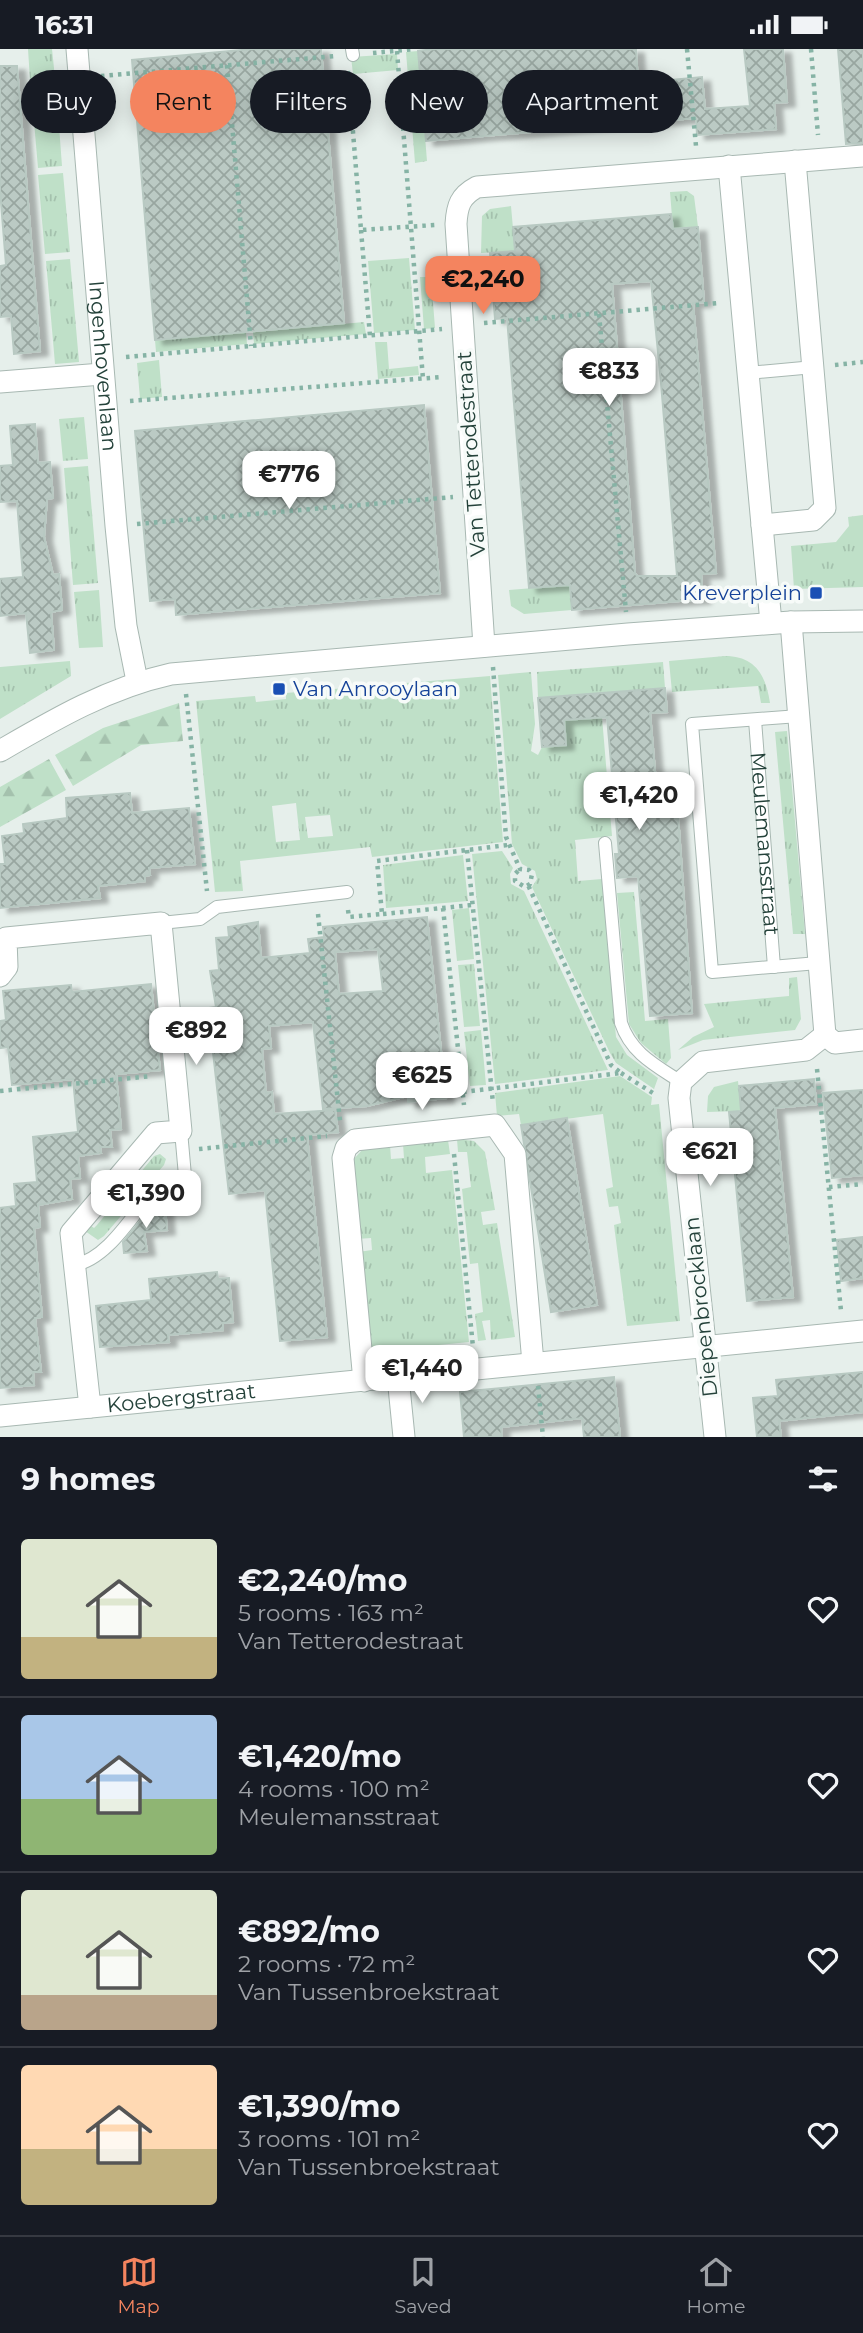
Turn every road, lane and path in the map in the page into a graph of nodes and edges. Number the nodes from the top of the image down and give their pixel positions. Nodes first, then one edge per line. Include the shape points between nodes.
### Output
1 (77, 49) edge
2 (415, 49) edge
3 (687, 49) edge
4 (811, 49) edge
5 (397, 51) edge
6 (353, 52) edge
7 (227, 65) junction
8 (78, 70) edge
9 (116, 74) edge
10 (83, 133) edge
11 (863, 156) edge
12 (821, 159) junction
13 (795, 161) junction
14 (729, 166) junction
15 (698, 168) junction
16 (456, 224) junction
17 (411, 226) junction
18 (361, 230) junction
19 (741, 301) junction
20 (600, 314) junction
21 (463, 326) junction
22 (419, 331) junction
23 (370, 336) junction
24 (251, 346) junction
25 (101, 367) junction
26 (814, 367) junction
27 (748, 373) junction
28 (466, 375) junction
29 (423, 379) junction
30 (0, 382) edge
31 (105, 403) junction
32 (474, 495) junction
33 (762, 525) junction
34 (116, 526) junction
35 (863, 621) edge
36 (781, 623) junction
37 (628, 634) junction
38 (488, 646) junction
39 (184, 673) junction
40 (137, 681) junction
41 (799, 716) junction
42 (755, 720) junction
43 (0, 751) edge
44 (605, 843) dead end
45 (508, 845) junction
46 (467, 850) junction
47 (520, 869) junction
48 (527, 885) junction
49 (347, 893) joint
50 (316, 896) junction
51 (472, 905) junction
52 (443, 908) junction
53 (209, 912) junction
54 (382, 914) junction
55 (161, 923) junction
56 (818, 963) junction
57 (774, 967) junction
58 (0, 976) edge
59 (820, 1040) junction
60 (863, 1040) edge
61 (176, 1073) junction
62 (621, 1073) junction
63 (491, 1089) junction
64 (680, 1090) junction
65 (0, 1091) edge
66 (463, 1092) junction
67 (495, 1125) junction
68 (459, 1129) junction
69 (182, 1141) junction
70 (344, 1141) junction
71 (863, 1184) edge
72 (829, 1187) junction
73 (74, 1265) junction
74 (853, 1332) edge
75 (706, 1346) junction
76 (534, 1363) junction
77 (475, 1369) junction
78 (398, 1377) junction
79 (364, 1381) junction
80 (90, 1408) junction
81 (0, 1416) edge
82 (404, 1437) edge
83 (543, 1437) edge
84 (715, 1437) edge

1 - 8 street, Ingenhovenlaan
2 - 5 path
3 - 15 path
4 - 12 path
5 - 6 path
5 - 17 path
6 - 7 path
6 - 18 path via 348,62
7 - 9 path
7 - 24 path
10 - 25 street, Ingenhovenlaan
11 - 12 street, Van Tetterodestraat
12 - 13 street, Van Tetterodestraat
13 - 14 street, Van Tetterodestraat
13 - 26 street
14 - 15 street, Van Tetterodestraat
14 - 19 street
15 - 16 street, Van Tetterodestraat via 477,187 465,194 457,207
16 - 17 path
16 - 21 street, Van Tetterodestraat
17 - 18 path
17 - 22 path
18 - 23 path
19 - 20 path
19 - 27 street
20 - 21 path
20 - 37 path
21 - 22 path
21 - 28 street, Van Tetterodestraat
22 - 23 path
22 - 29 path
23 - 24 path
24 - 25 path
25 - 30 street
25 - 31 street, Ingenhovenlaan
26 - 27 lane
26 - 33 street via 825,508 813,520
27 - 33 street
28 - 29 path
28 - 32 street, Van Tetterodestraat
29 - 31 path
31 - 34 street, Ingenhovenlaan
32 - 34 path
32 - 38 street, Van Tetterodestraat
33 - 36 street
34 - 40 street, Ingenhovenlaan via 126,626
35 - 36 street
36 - 37 street
36 - 41 street, Meulemansstraat
37 - 38 street
38 - 39 street
38 - 45 path
39 - 40 street
39 - 53 path
40 - 43 street via 79,705
41 - 42 lane
41 - 56 street, Meulemansstraat
42 - 57 lane, Meulemansstraat
42 - 57 lane via 692,725 712,972
44 - 64 lane via 621,1023 641,1056
45 - 46 path
45 - 47 path
46 - 51 path
46 - 54 path via 377,861
47 - 48 path via 532,874
47 - 48 path via 515,881
48 - 62 path via 611,1065
49 - 50 lane
49 - 54 path via 349,917
50 - 53 lane via 217,907
50 - 70 path
51 - 52 path
51 - 63 path
52 - 54 path
52 - 66 path
53 - 55 lane via 200,919
55 - 58 street via 6,938 7,967
55 - 61 street
56 - 57 lane
56 - 59 street, Meulemansstraat
59 - 60 street
59 - 64 street via 806,1050 703,1062
59 - 72 path
61 - 65 path
61 - 69 street
62 - 63 path
62 - 64 path via 653,1094
63 - 66 path
63 - 67 path
64 - 75 street, Diepenbrocklaan
66 - 68 path
67 - 68 street
67 - 76 street via 515,1154
68 - 70 street
68 - 77 path
69 - 70 path
69 - 73 street via 156,1133 71,1233
69 - 73 lane via 186,1187 154,1190 101,1252 88,1263
70 - 79 street
71 - 72 path
72 - 74 path
73 - 80 street
74 - 75 street, Koebergstraat
75 - 76 street, Koebergstraat
75 - 84 street, Diepenbrocklaan
76 - 77 street, Koebergstraat
76 - 83 path
77 - 78 street, Koebergstraat
78 - 79 street, Koebergstraat
78 - 82 street
79 - 80 street, Koebergstraat
80 - 81 street, Koebergstraat

